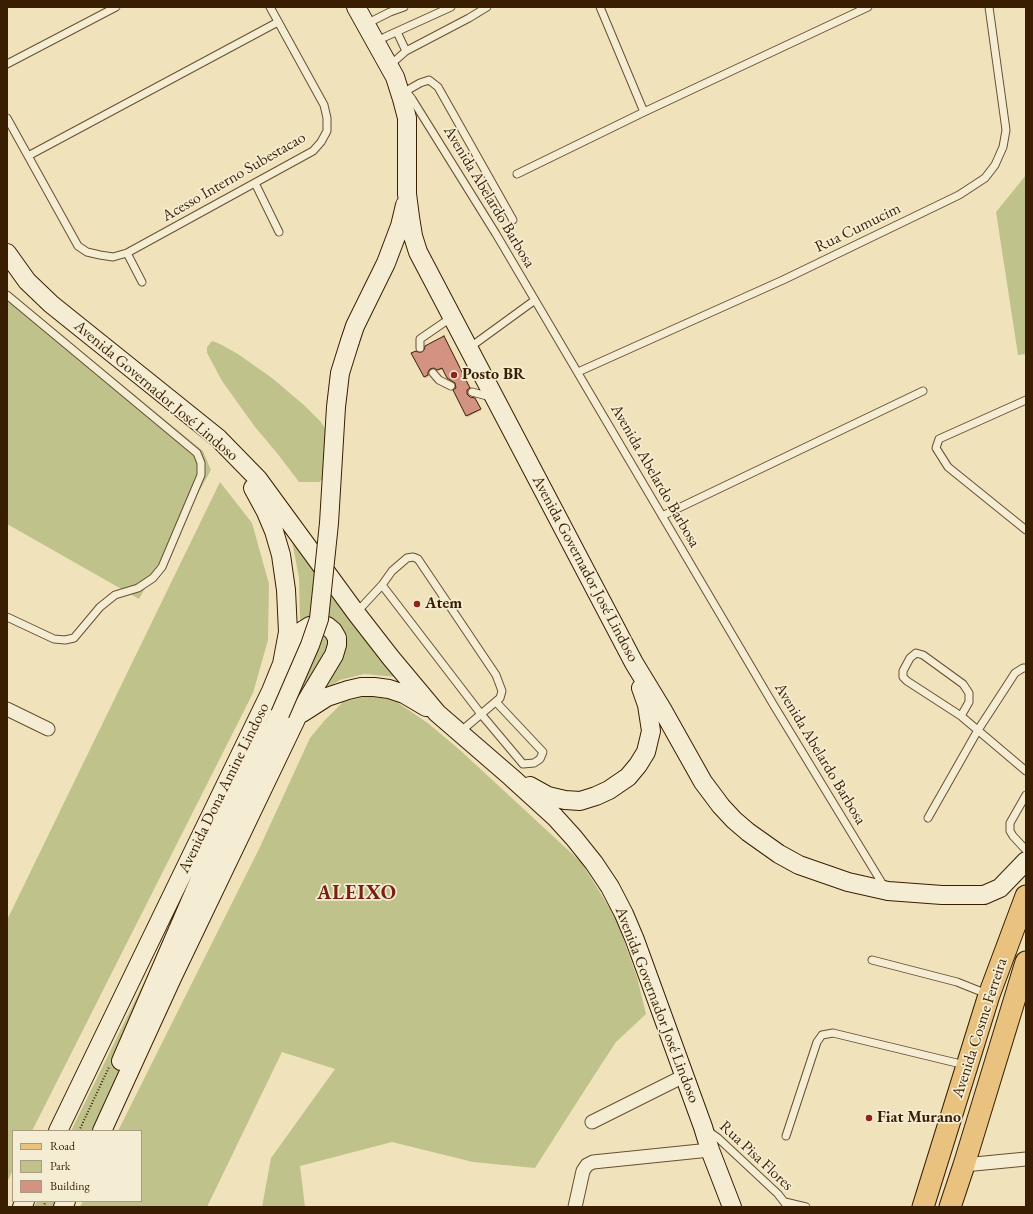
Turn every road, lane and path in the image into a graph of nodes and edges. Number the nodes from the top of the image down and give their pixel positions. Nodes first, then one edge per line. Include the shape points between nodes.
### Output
1 (116, 7) edge
2 (270, 7) edge
3 (356, 7) edge
4 (404, 7) edge
5 (451, 7) edge
6 (487, 7) edge
7 (600, 7) edge
8 (868, 7) edge
9 (989, 7) edge
10 (278, 22) junction
11 (365, 24) junction
12 (397, 32) junction
13 (376, 42) junction
14 (406, 51) junction
15 (7, 64) edge
16 (392, 72) junction
17 (406, 91) junction
18 (644, 112) junction
19 (7, 118) edge
20 (28, 156) junction
21 (517, 174) dead end
22 (255, 184) junction
23 (407, 194) junction
24 (513, 220) dead end
25 (279, 232) dead end
26 (7, 253) edge
27 (127, 253) junction
28 (142, 282) dead end
29 (7, 295) edge
30 (536, 300) junction
31 (453, 317) junction
32 (420, 348) dead end
33 (469, 348) junction
34 (578, 372) junction
35 (433, 373) dead end
36 (451, 386) dead end
37 (923, 391) dead end
38 (472, 392) dead end
39 (495, 398) junction
40 (1026, 400) edge
41 (218, 438) junction
42 (662, 516) junction
43 (1026, 530) edge
44 (382, 586) junction
45 (356, 613) junction
46 (7, 617) edge
47 (634, 663) junction
48 (282, 664) junction
49 (1026, 668) edge
50 (496, 702) junction
51 (7, 709) edge
52 (438, 713) junction
53 (480, 714) junction
54 (298, 715) junction
55 (961, 716) junction
56 (48, 729) dead end
57 (978, 730) junction
58 (460, 732) junction
59 (1026, 771) edge
60 (511, 777) junction
61 (1026, 795) edge
62 (928, 818) dead end
63 (1026, 850) edge
64 (1026, 861) edge
65 (888, 891) junction
66 (1026, 896) edge
67 (872, 960) dead end
68 (1026, 962) edge
69 (989, 995) junction
70 (968, 1065) junction
71 (684, 1076) junction
72 (592, 1122) dead end
73 (703, 1127) junction
74 (103, 1129) edge
75 (58, 1130) edge
76 (786, 1136) dead end
77 (710, 1150) junction
78 (1026, 1159) edge
79 (964, 1165) junction
80 (786, 1205) edge
81 (575, 1207) edge
82 (728, 1207) edge
83 (806, 1207) edge
84 (923, 1207) edge
85 (950, 1207) edge

1 - 15 lane
2 - 10 lane, Acesso Interno Subestacao
3 - 11 main road, Avenida Governador José Lindoso
4 - 11 lane
5 - 12 lane
6 - 14 lane
7 - 18 lane
8 - 18 lane
9 - 34 lane, Rua Cumucim via 1006,130 1003,147 995,165 985,178 959,195 791,276
10 - 20 lane
10 - 22 lane, Acesso Interno Subestacao via 324,105 327,131 313,151
11 - 13 main road, Avenida Governador José Lindoso
12 - 13 lane
12 - 14 lane
13 - 16 main road, Avenida Governador José Lindoso
14 - 16 lane
16 - 17 lane, Avenida Abelardo Barbosa
16 - 23 main road, Avenida Governador José Lindoso via 407,118
17 - 24 lane via 429,80 438,86
17 - 30 lane, Avenida Abelardo Barbosa
18 - 21 lane
19 - 20 lane, Acesso Interno Subestacao
20 - 27 lane, Acesso Interno Subestacao via 78,246 87,252 100,255
22 - 25 lane
22 - 27 lane, Acesso Interno Subestacao
23 - 31 main road, Avenida Governador José Lindoso via 418,252
23 - 74 main road, bridge via 400,226 386,263 355,326 340,373 319,619 280,714 203,872 106,1092 102,1113
26 - 41 main road, Avenida Governador José Lindoso via 27,281 51,304
27 - 28 lane
29 - 46 lane via 197,453 201,463 201,475 162,567 153,578 138,588 115,595 100,607 74,638 54,639
30 - 33 lane
30 - 34 lane, Avenida Abelardo Barbosa
31 - 32 lane via 420,339
31 - 33 main road, Avenida Governador José Lindoso
33 - 39 main road, Avenida Governador José Lindoso
34 - 42 lane, Avenida Abelardo Barbosa
35 - 36 lane via 439,380
37 - 42 lane
38 - 39 lane
39 - 47 main road, Avenida Governador José Lindoso
40 - 43 lane via 939,439 936,448 948,467
41 - 45 main road, Avenida Governador José Lindoso via 258,479
41 - 48 main road, Avenida Dona Amine Lindoso via 252,486 274,531 286,590 288,632
42 - 65 lane, Avenida Abelardo Barbosa
44 - 45 lane
44 - 50 lane via 392,571 407,558 418,559 496,675 502,690
44 - 53 lane
45 - 52 main road, Avenida Governador José Lindoso
47 - 60 main road via 647,705 651,731 646,752 628,777 610,790 580,801 548,796
47 - 65 main road, Avenida Governador José Lindoso via 703,782 734,820 763,844 799,865 848,882
48 - 54 main road via 302,631 310,626 327,626 337,638 334,655
48 - 75 main road, Avenida Dona Amine Lindoso
49 - 57 lane via 1015,674
50 - 53 lane
50 - 53 lane via 543,752 540,759 534,763 523,764
51 - 56 street
52 - 54 main road via 404,694 374,687 348,690 326,697
52 - 58 main road, Avenida Governador José Lindoso
53 - 58 lane
54 - 74 main road
55 - 55 lane via 969,702 968,693 962,684 923,655 916,653 910,658 903,677
55 - 57 lane
57 - 59 lane
57 - 62 lane
58 - 60 main road, Avenida Governador José Lindoso
60 - 71 main road, Avenida Governador José Lindoso via 574,838 610,887 635,940
61 - 63 lane via 1010,823 1010,831
64 - 65 main road, Avenida Governador José Lindoso via 1000,888 984,895
66 - 69 main road, Avenida Cosme Ferreira
67 - 69 lane via 957,982
68 - 79 main road, Avenida Cosme Ferreira
69 - 70 main road, Avenida Cosme Ferreira
70 - 76 lane via 833,1034 822,1035 817,1042
70 - 84 main road, Avenida Cosme Ferreira
71 - 72 street
71 - 73 main road, Avenida Governador José Lindoso
73 - 77 main road, Avenida Governador José Lindoso
73 - 80 lane, Rua Pisa Flores via 778,1194
77 - 81 street via 593,1162 583,1171
77 - 82 main road, Avenida Governador José Lindoso
78 - 79 street
79 - 85 main road, Avenida Cosme Ferreira
80 - 83 lane

